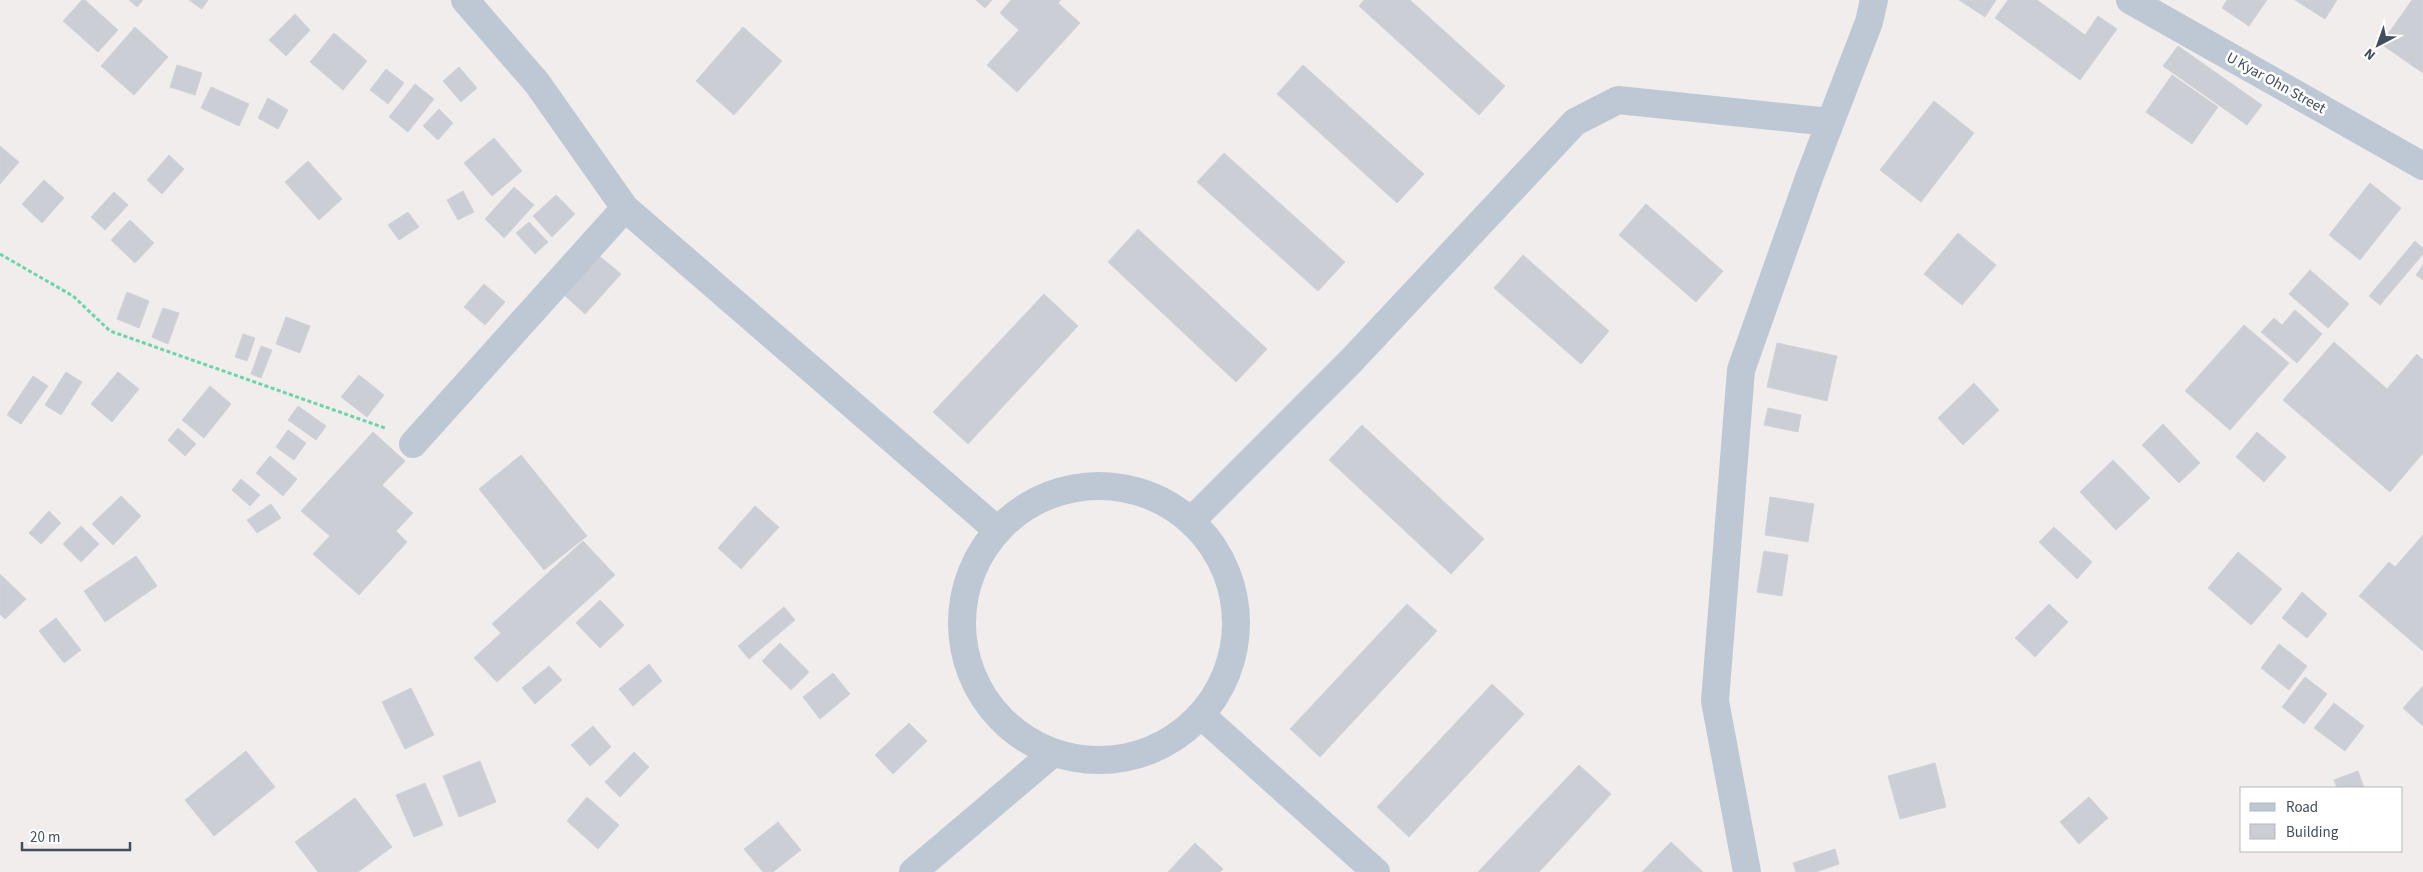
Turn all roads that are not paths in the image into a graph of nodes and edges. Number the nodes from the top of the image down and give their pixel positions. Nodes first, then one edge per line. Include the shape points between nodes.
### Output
1 (465, 0) edge
2 (1874, 0) edge
3 (2130, 0) edge
4 (1830, 122) junction
5 (2423, 166) edge
6 (625, 208) junction
7 (413, 444) road end
8 (1192, 520) junction
9 (996, 529) junction
10 (1202, 716) junction
11 (1053, 753) junction
12 (912, 872) edge
13 (1376, 872) edge
14 (1747, 872) edge

1 - 6 street via 537,83
2 - 4 street via 1869,22
3 - 5 street, U Kyar Ohn Street
4 - 8 street via 1618,100 1575,122 1351,361
4 - 14 street via 1741,370 1715,701
6 - 7 street
6 - 9 street
8 - 9 street via 1145,492 1092,484 1039,497
8 - 10 street via 1224,563 1238,616 1230,670
9 - 11 street via 968,576 960,630 974,682 1006,725
10 - 11 street via 1159,748 1106,761
10 - 13 street
11 - 12 street

